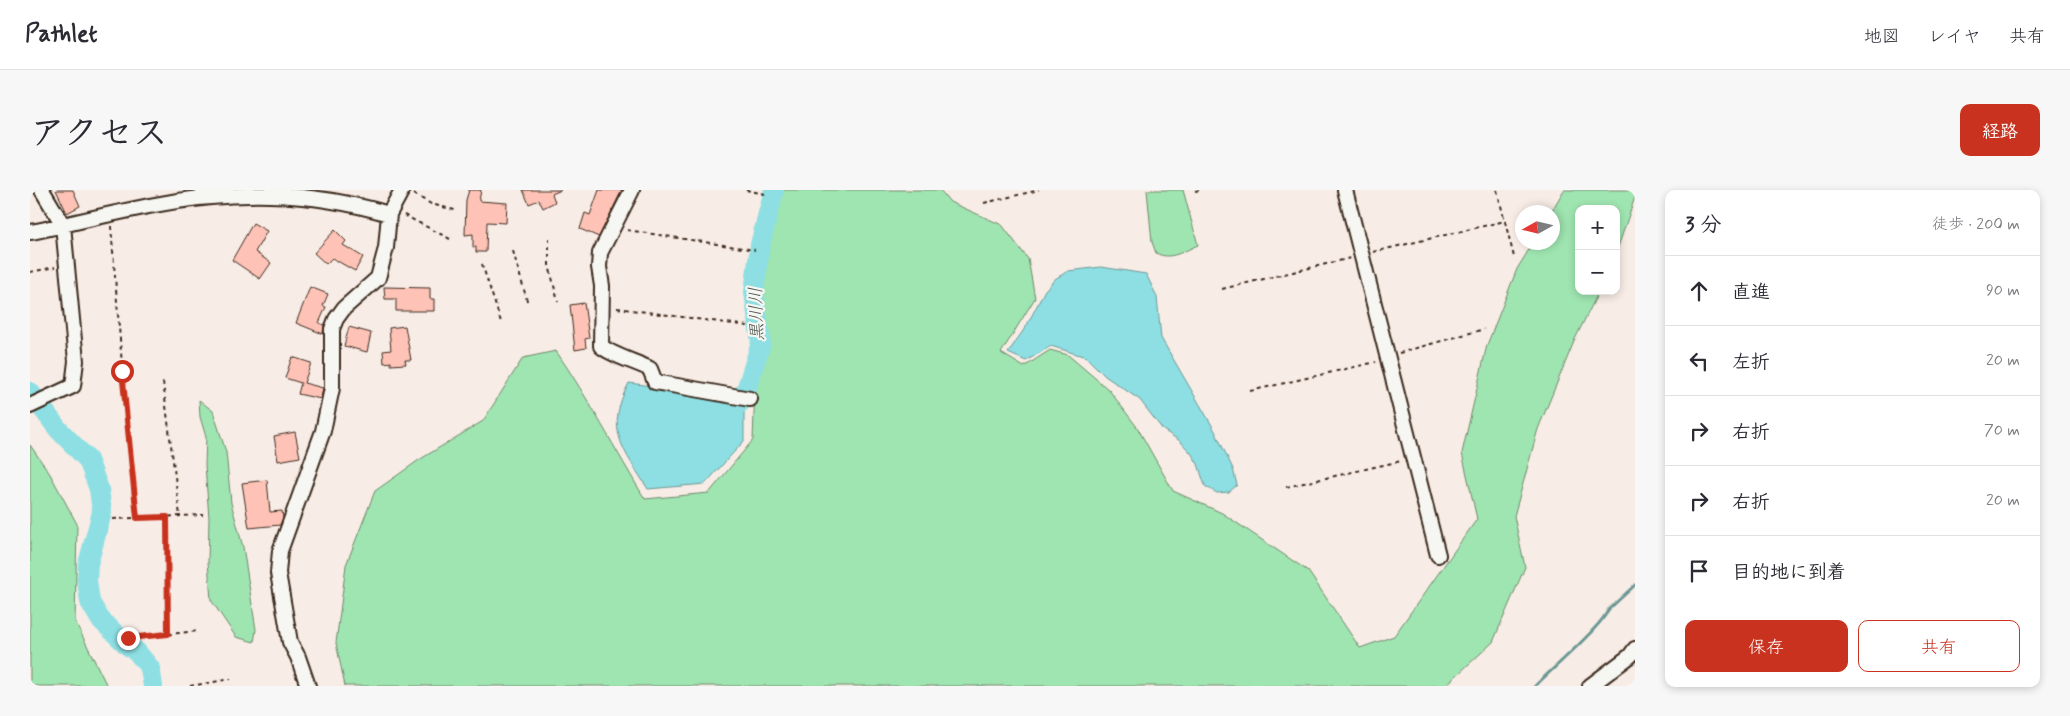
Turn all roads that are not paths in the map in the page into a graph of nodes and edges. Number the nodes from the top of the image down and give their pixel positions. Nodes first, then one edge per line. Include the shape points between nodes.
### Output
1 (42, 190) edge
2 (402, 190) edge
3 (632, 190) edge
4 (1345, 190) edge
5 (396, 214) junction
6 (63, 225) junction
7 (30, 232) edge
8 (750, 399) dead end
9 (30, 406) edge
10 (1438, 555) dead end
11 (1635, 649) edge
12 (308, 686) edge
13 (1590, 686) edge

1 - 6 street
2 - 5 street
3 - 8 street via 600,253 601,346 650,369 655,382
4 - 10 street
5 - 6 street via 310,194 248,192 209,194
5 - 12 street via 378,278 344,308 332,330 332,388 323,431 280,551 278,574 290,642
6 - 7 street
6 - 9 street via 76,361 73,386
11 - 13 street

